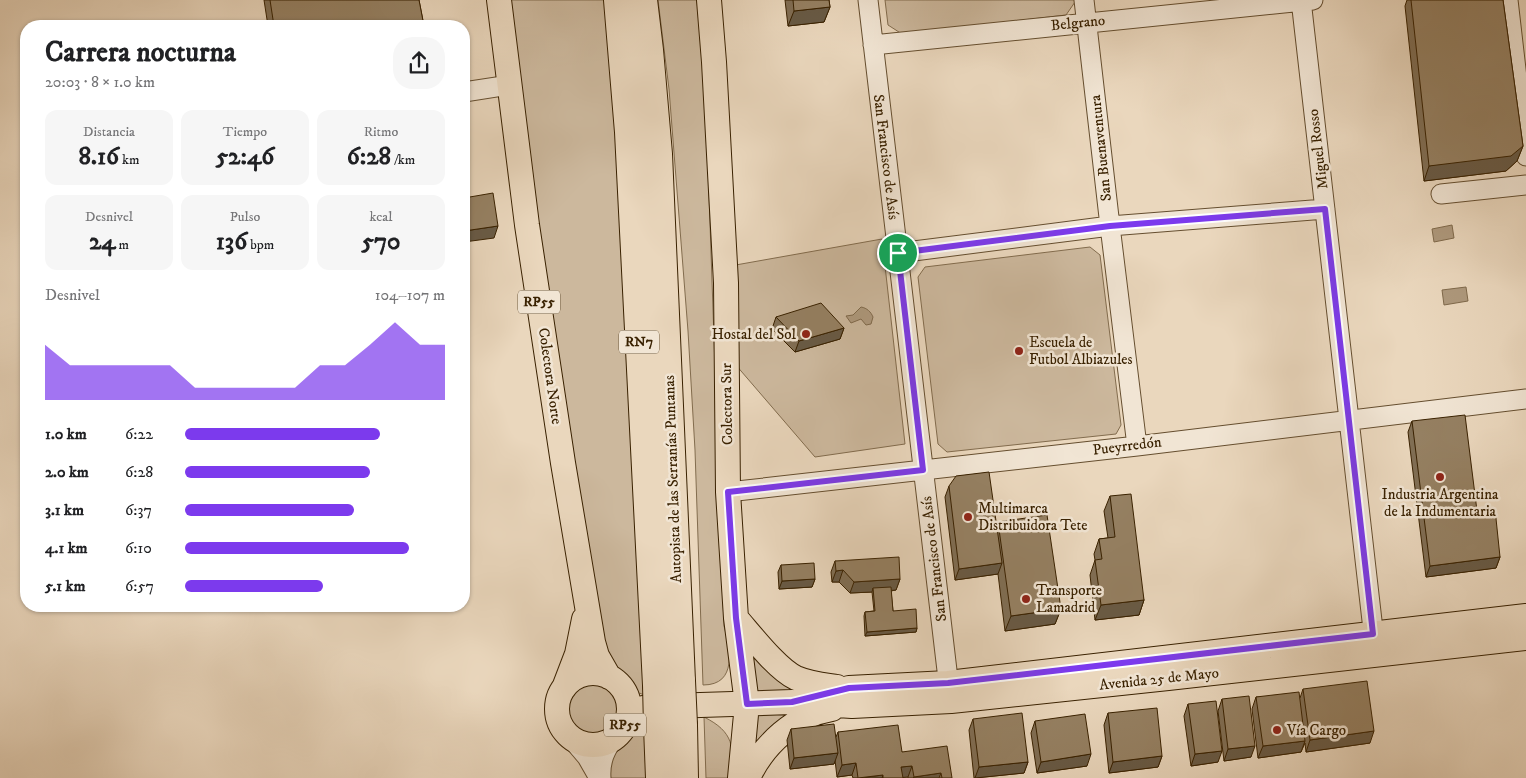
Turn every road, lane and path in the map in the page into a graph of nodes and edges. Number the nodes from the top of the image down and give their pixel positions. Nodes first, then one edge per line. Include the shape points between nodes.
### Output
1 (499, 0) edge
2 (618, 0) edge
3 (643, 0) edge
4 (709, 0) edge
5 (868, 0) edge
6 (1084, 0) edge
7 (1305, 0) edge
8 (1508, 0) edge
9 (1087, 22) junction
10 (873, 45) junction
11 (510, 86) junction
12 (470, 91) edge
13 (1526, 156) edge
14 (1526, 185) edge
15 (1441, 194) dead end
16 (1325, 209) junction
17 (1110, 226) junction
18 (898, 253) junction
19 (1526, 399) edge
20 (1349, 420) junction
21 (1137, 446) junction
22 (923, 470) junction
23 (728, 492) junction
24 (587, 602) junction
25 (1526, 616) edge
26 (736, 618) junction
27 (1526, 638) edge
28 (1375, 645) junction
29 (616, 682) junction
30 (564, 688) junction
31 (950, 692) junction
32 (850, 697) junction
33 (670, 704) junction
34 (747, 704) junction
35 (618, 734) junction
36 (570, 737) junction
37 (600, 778) edge
38 (660, 778) edge
39 (684, 778) edge
40 (740, 778) edge
41 (748, 778) edge

1 - 11 main road, Colectora Norte / RP55
2 - 33 highway, Autopista de las Serranías Puntanas / RN7
3 - 33 highway, Autopista de las Serranías Puntanas / RN7 via 658,154
4 - 23 main road, Colectora Sur via 726,283
5 - 10 street, San Francisco de Asís
6 - 9 street, San Buenaventura
7 - 9 street, Belgrano
7 - 16 street, Miguel Rosso
8 - 13 street
9 - 10 street, Belgrano
9 - 17 street, San Buenaventura
10 - 18 street, San Francisco de Asís
11 - 12 street
11 - 24 main road, Colectora Norte / RP55 via 562,463
14 - 15 street
16 - 17 street
16 - 20 street, Miguel Rosso
17 - 18 street
17 - 21 street, San Buenaventura
18 - 22 street, San Francisco de Asís
19 - 20 street, Pueyrredón
20 - 21 street, Pueyrredón
20 - 28 street, Miguel Rosso
21 - 22 street, Pueyrredón
22 - 23 street, Pueyrredón
22 - 31 street, San Francisco de Asís
23 - 26 main road, Colectora Sur
24 - 29 main road, Colectora Norte / RP55 via 597,656
24 - 30 main road, Colectora Norte / RP55 via 577,654
25 - 28 main road, Avenida 25 de Mayo / RP55
26 - 32 main road via 771,658 794,677
26 - 34 main road, Colectora Sur
27 - 28 main road, Avenida 25 de Mayo / RP55
28 - 31 main road, Avenida 25 de Mayo / RP55
29 - 30 main road via 601,674 589,673 577,676
29 - 33 main road, Avenida 25 de Mayo / RP55 via 642,702
29 - 35 main road, RP55 via 627,698 629,710 627,722
30 - 36 main road, RP55 via 557,705 558,718
31 - 32 main road, Avenida 25 de Mayo / RP55
32 - 34 main road, Avenida 25 de Mayo / RP55
32 - 41 main road via 784,732 766,748
33 - 34 main road, Avenida 25 de Mayo / RP55
33 - 35 main road, Avenida 25 de Mayo / RP55 via 643,708
33 - 38 highway, Autopista de las Serranías Puntanas / RN7
33 - 39 highway, Autopista de las Serranías Puntanas / RN7
34 - 40 main road, Colectora Sur
35 - 36 main road, RP55 via 602,744 591,746
35 - 37 street via 600,766
36 - 37 street

